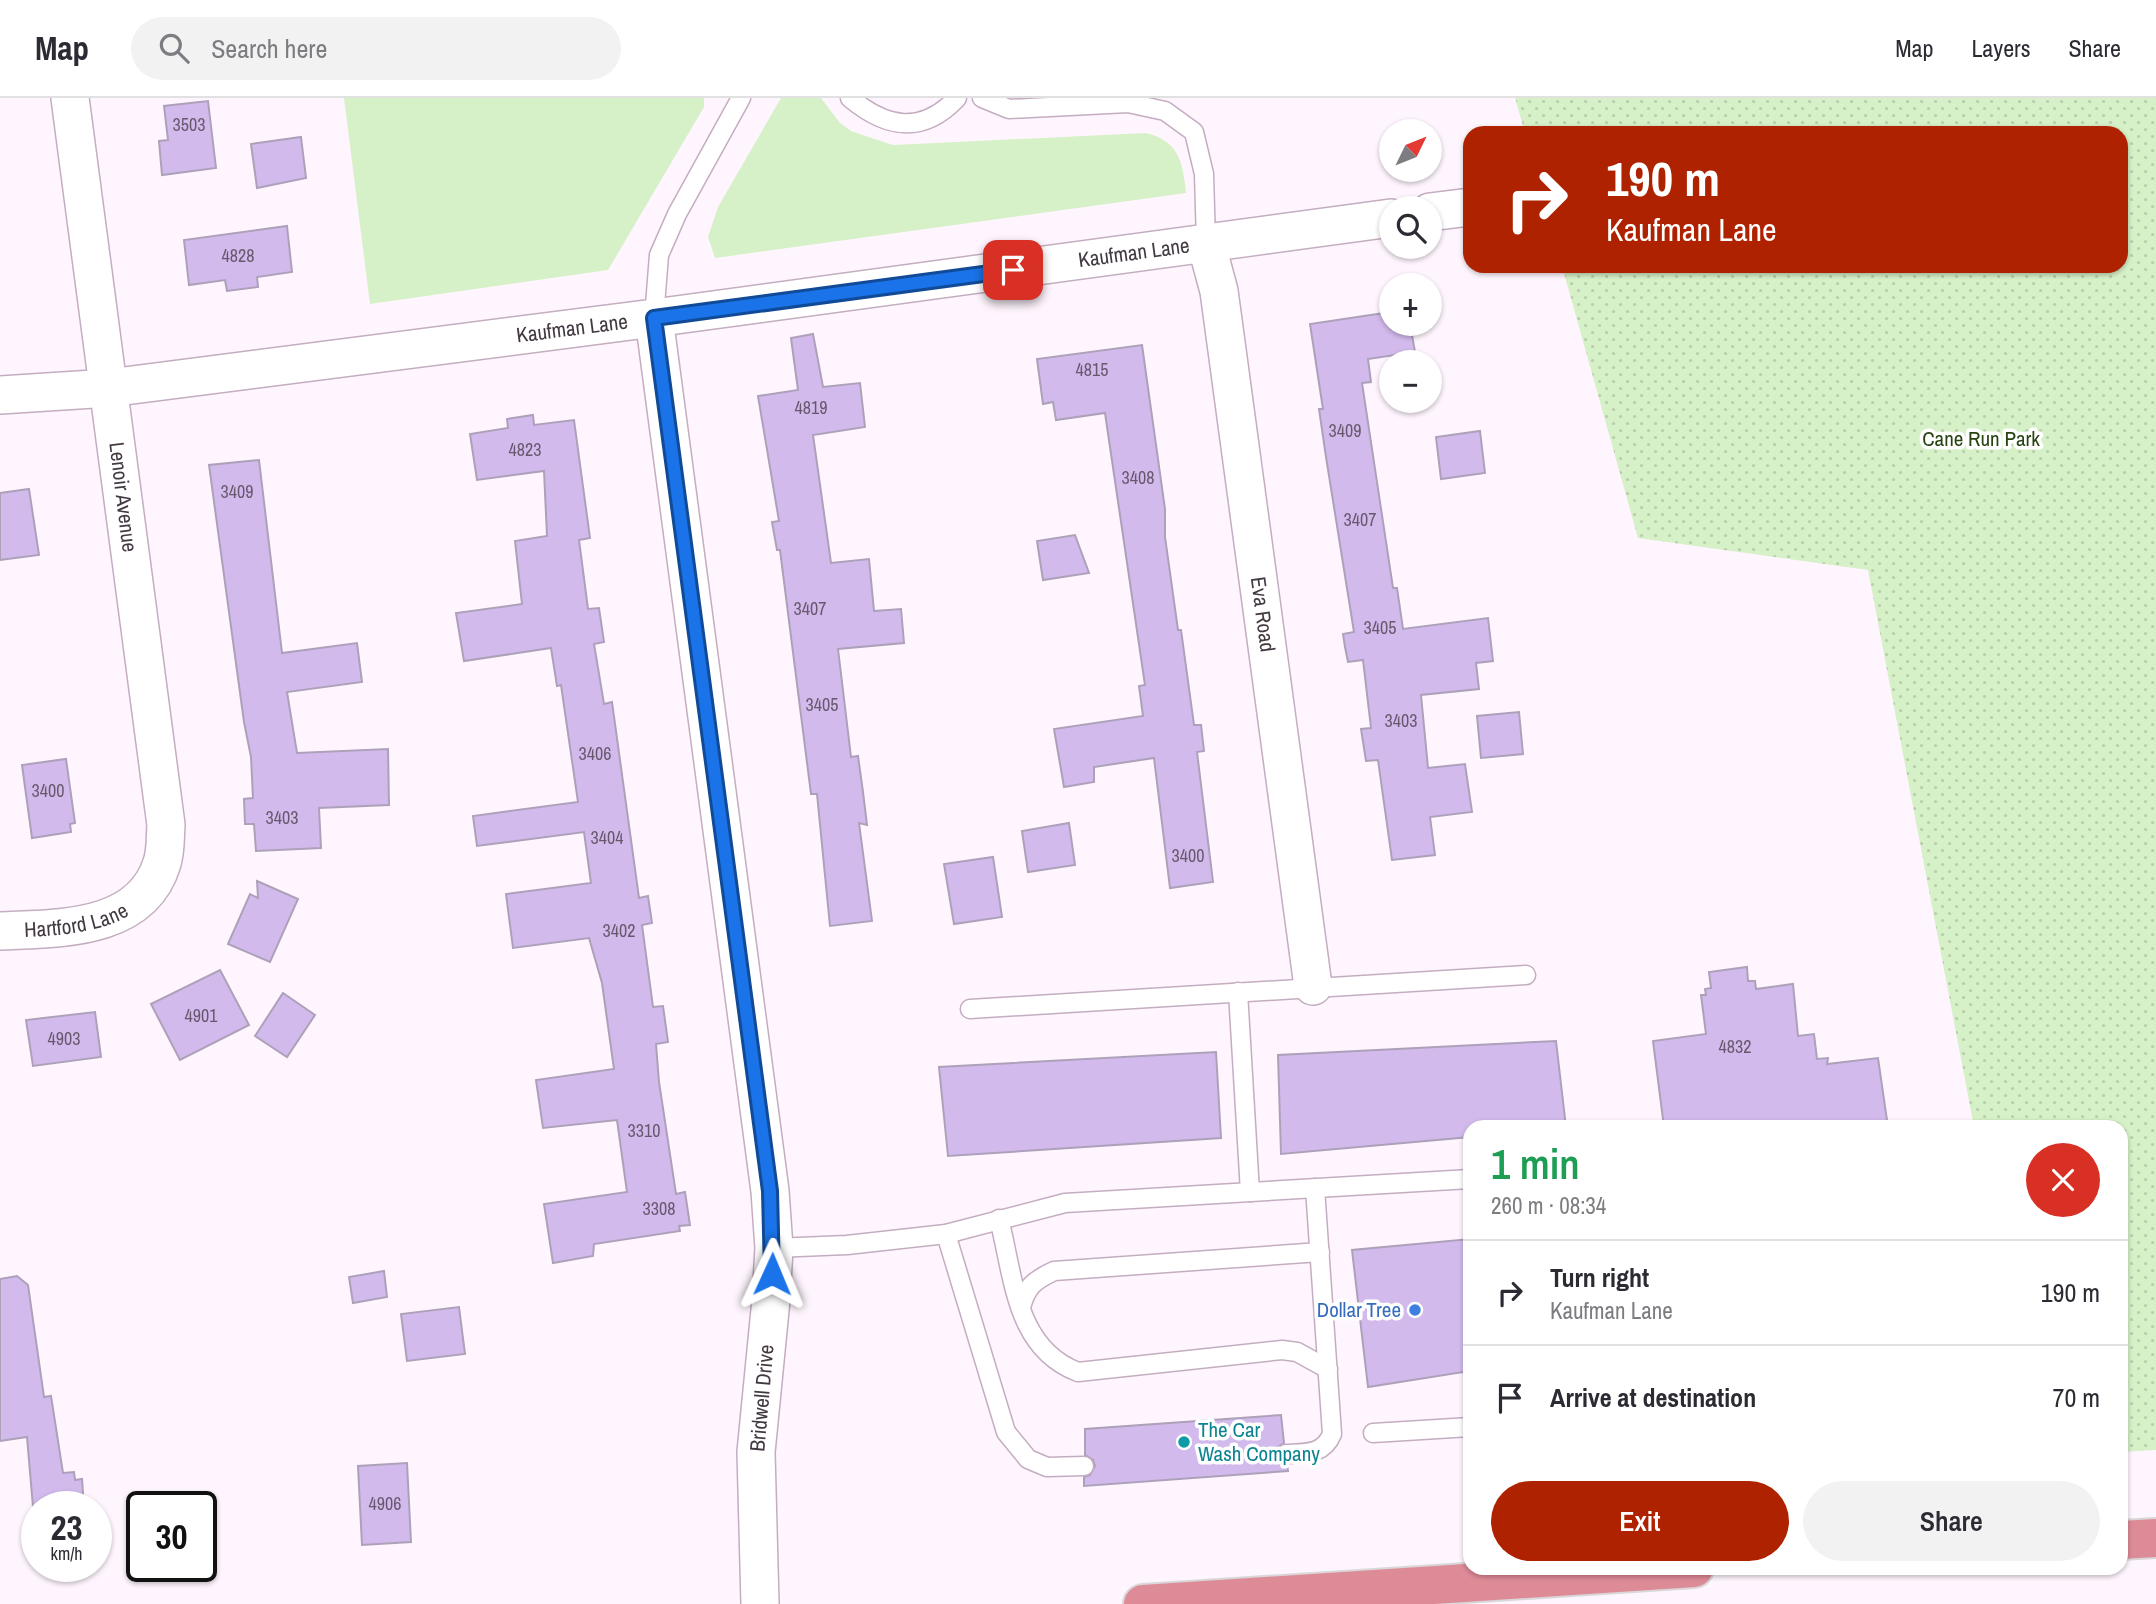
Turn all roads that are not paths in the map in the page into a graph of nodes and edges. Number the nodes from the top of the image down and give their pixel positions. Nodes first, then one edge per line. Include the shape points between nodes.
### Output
1 (70, 98) edge
2 (741, 98) edge
3 (850, 98) edge
4 (957, 98) edge
5 (982, 98) edge
6 (1463, 208) edge
7 (1442, 210) edge
8 (1379, 220) edge
9 (1206, 243) junction
10 (654, 318) junction
11 (109, 388) junction
12 (0, 396) edge
13 (145, 892) joint
14 (0, 930) edge
15 (1526, 975) dead end
16 (1313, 986) junction
17 (1238, 992) junction
18 (970, 1009) dead end
19 (1463, 1178) edge
20 (1315, 1188) junction
21 (1250, 1192) junction
22 (999, 1219) junction
23 (946, 1234) junction
24 (774, 1248) junction
25 (1320, 1252) junction
26 (1021, 1307) junction
27 (1328, 1369) junction
28 (1463, 1427) edge
29 (1373, 1433) dead end
30 (1286, 1454) dead end
31 (1084, 1466) dead end
32 (2156, 1538) edge
33 (2128, 1540) edge
34 (1541, 1575) edge
35 (760, 1604) edge
36 (1143, 1604) edge

1 - 11 street, Lenoir Avenue
2 - 10 lane via 659,255
3 - 4 lane via 870,115 902,126 945,111
5 - 9 lane via 1009,109 1128,103 1165,111 1194,132 1204,174
6 - 7 street
8 - 9 street, Kaufman Lane
9 - 10 street, Kaufman Lane
9 - 16 street, Eva Road via 1219,291
10 - 11 street, Kaufman Lane
10 - 24 street, Bridwell Drive
11 - 12 street, Kaufman Lane
11 - 13 street, Lenoir Avenue via 166,825 163,861
13 - 14 street, Hartford Lane via 125,910 100,922
15 - 16 lane
16 - 17 lane
17 - 18 lane
17 - 21 lane
19 - 20 lane
20 - 21 lane
20 - 25 lane
21 - 22 lane via 1065,1203
22 - 23 lane
22 - 26 lane
23 - 24 lane
23 - 31 lane via 1006,1432 1028,1459 1047,1467
24 - 35 street, Bridwell Drive via 755,1452
25 - 26 lane via 1055,1271 1036,1279 1025,1292
25 - 27 lane
26 - 27 lane via 1039,1348 1078,1372 1282,1350 1297,1352
27 - 30 lane via 1332,1434 1327,1445 1318,1452
28 - 29 lane
32 - 33 highway
34 - 36 highway

